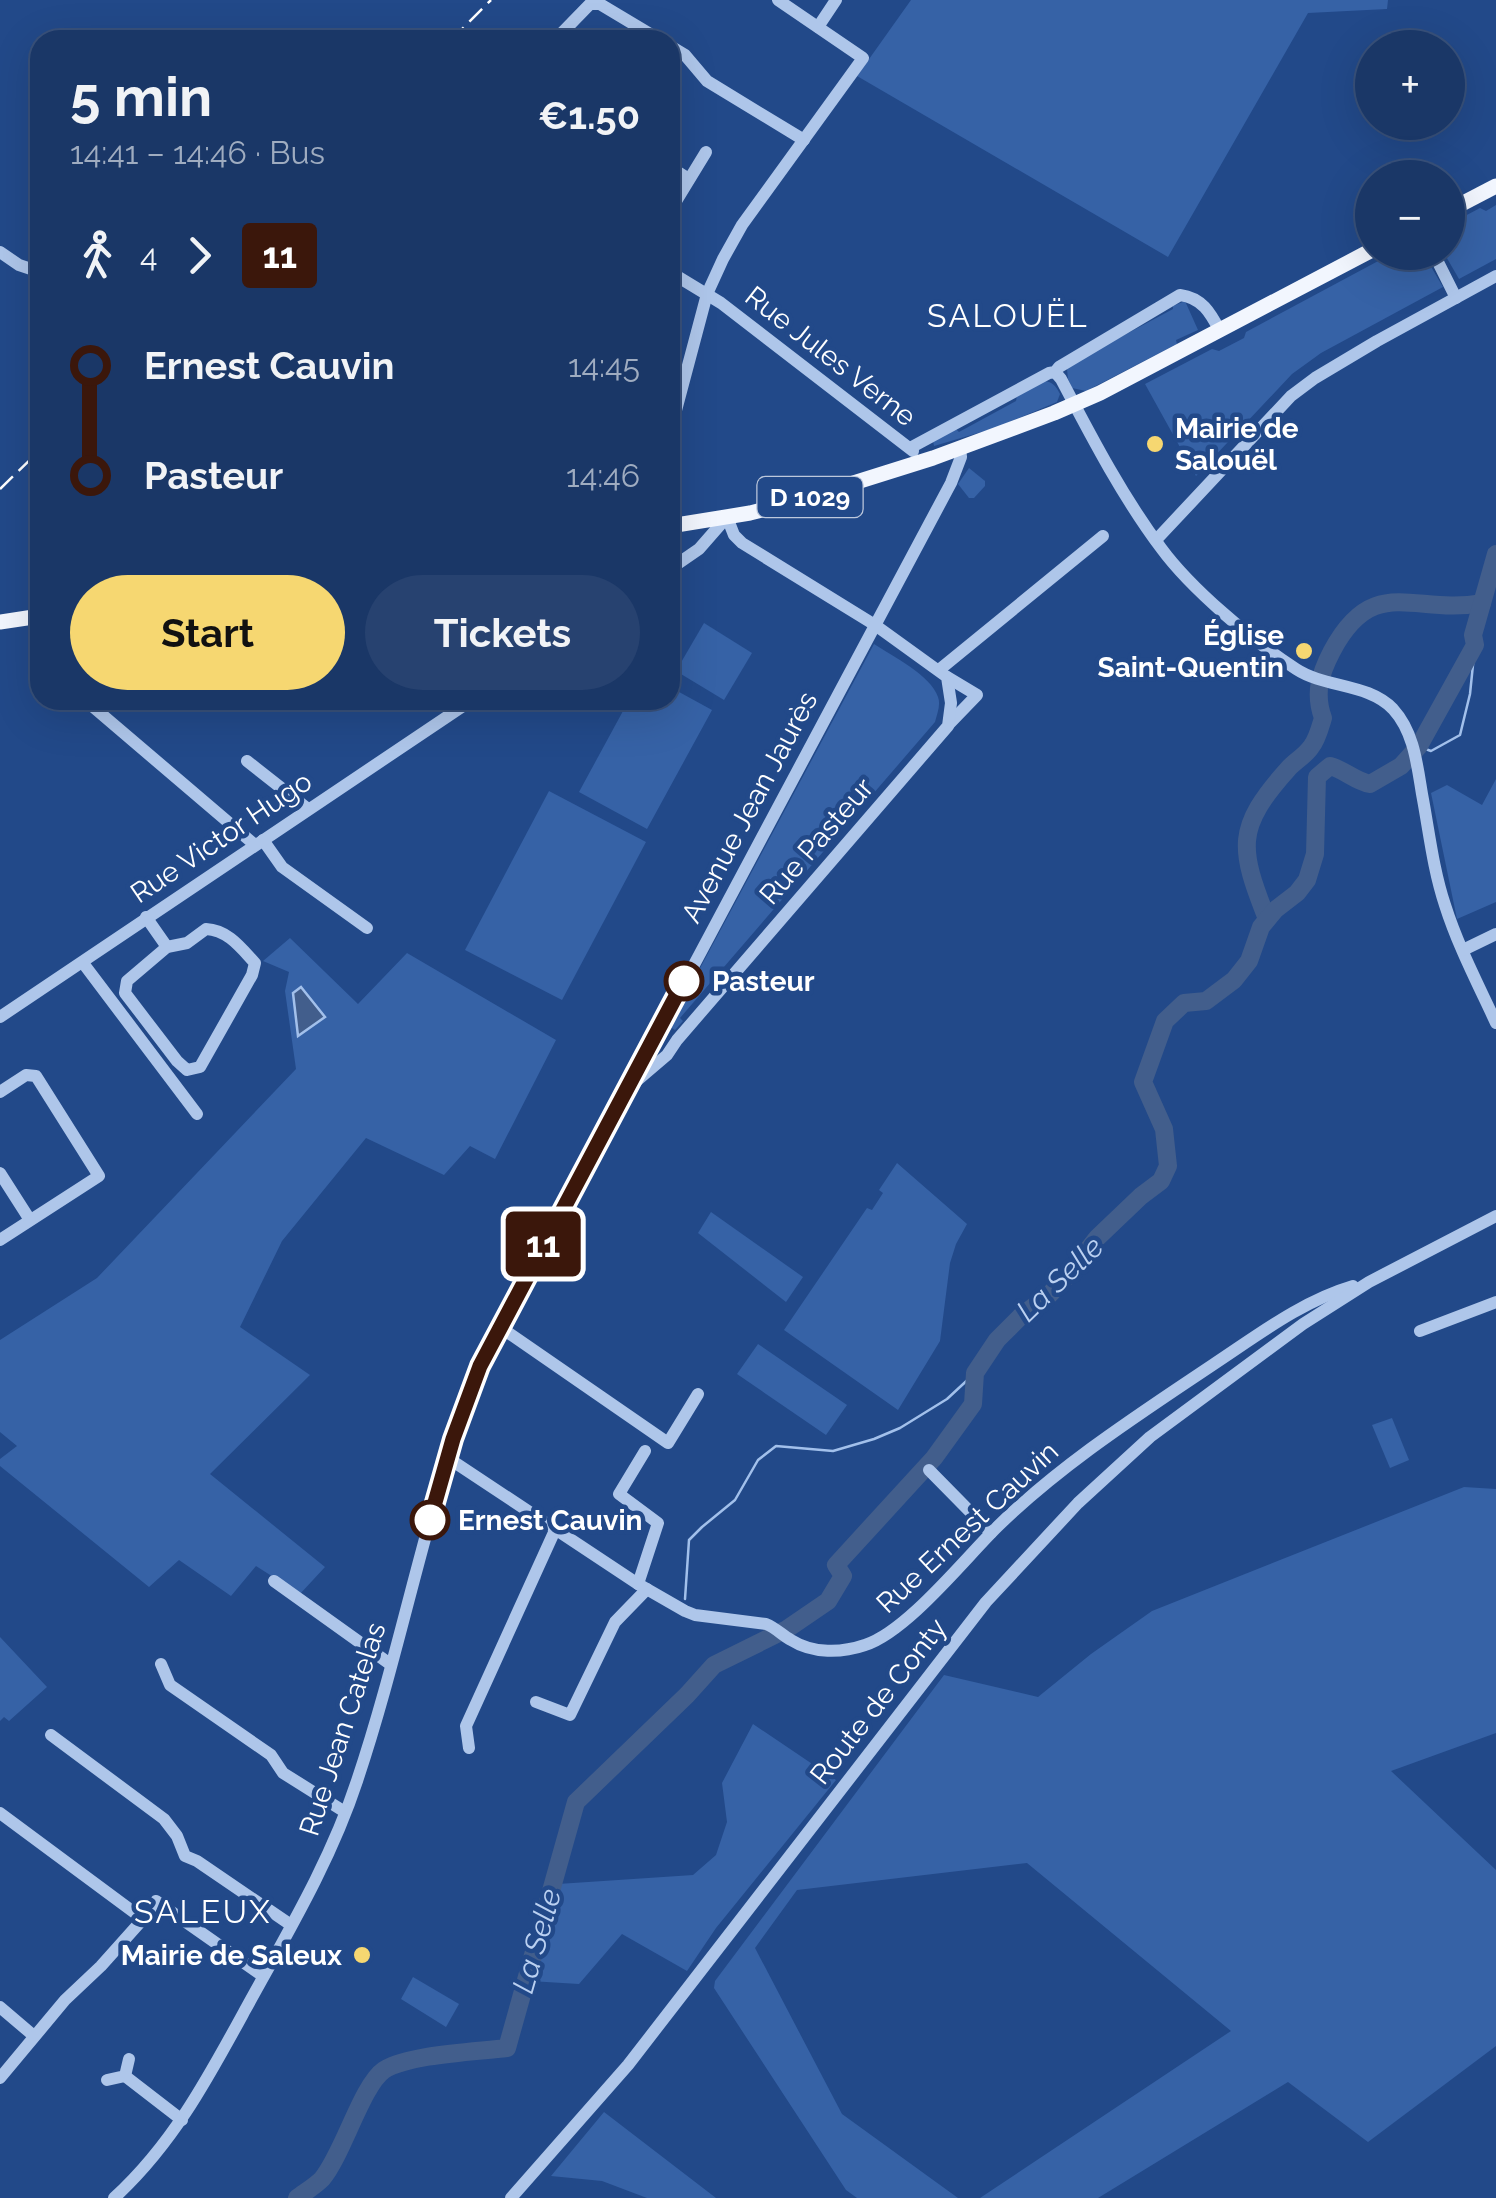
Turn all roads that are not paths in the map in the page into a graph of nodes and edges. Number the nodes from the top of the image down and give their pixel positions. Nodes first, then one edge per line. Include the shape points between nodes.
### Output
1 (778, 0) edge
2 (836, 0) edge
3 (599, 2) edge
4 (818, 27) junction
5 (565, 30) edge
6 (644, 30) edge
7 (680, 51) edge
8 (804, 140) junction
9 (706, 152) dead end
10 (680, 174) edge
11 (690, 179) junction
12 (1496, 186) edge
13 (680, 195) edge
14 (1465, 202) edge
15 (0, 252) edge
16 (1355, 259) edge
17 (30, 268) edge
18 (1442, 270) edge
19 (1496, 276) edge
20 (680, 278) edge
21 (707, 294) junction
22 (1456, 298) junction
23 (1220, 331) junction
24 (1054, 372) junction
25 (680, 385) edge
26 (1074, 404) junction
27 (952, 451) junction
28 (913, 456) junction
29 (727, 517) junction
30 (680, 524) edge
31 (1103, 536) dead end
32 (1156, 540) junction
33 (680, 561) edge
34 (30, 618) edge
35 (0, 622) edge
36 (875, 625) junction
37 (943, 674) junction
38 (97, 710) edge
39 (457, 710) edge
40 (948, 726) junction
41 (247, 761) dead end
42 (308, 809) junction
43 (259, 842) junction
44 (146, 918) junction
45 (367, 928) dead end
46 (1496, 934) edge
47 (168, 947) junction
48 (1463, 950) junction
49 (83, 963) junction
50 (0, 1017) edge
51 (1496, 1023) edge
52 (659, 1029) junction
53 (677, 1040) junction
54 (627, 1089) junction
55 (0, 1092) edge
56 (197, 1114) dead end
57 (0, 1172) edge
58 (1496, 1216) edge
59 (30, 1220) junction
60 (0, 1240) edge
61 (1343, 1293) junction
62 (1496, 1302) edge
63 (500, 1327) junction
64 (1420, 1331) dead end
65 (698, 1394) dead end
66 (645, 1451) dead end
67 (448, 1458) junction
68 (929, 1470) dead end
69 (556, 1528) junction
70 (991, 1534) junction
71 (274, 1582) dead end
72 (643, 1586) junction
73 (161, 1664) dead end
74 (390, 1664) junction
75 (536, 1702) dead end
76 (51, 1735) dead end
77 (469, 1748) dead end
78 (345, 1812) junction
79 (0, 1813) edge
80 (143, 1919) junction
81 (291, 1925) junction
82 (264, 1976) junction
83 (0, 2007) edge
84 (34, 2036) junction
85 (129, 2059) dead end
86 (125, 2076) junction
87 (0, 2078) edge
88 (108, 2080) dead end
89 (182, 2120) junction
90 (114, 2198) edge
91 (511, 2198) edge

1 - 4 street
2 - 4 street
3 - 5 street
3 - 6 street
4 - 8 street via 863,58
7 - 8 street via 707,81
8 - 21 street via 742,225
9 - 11 street
10 - 11 street
11 - 13 street
12 - 14 main road
15 - 17 street
16 - 23 main road, D 1029
18 - 22 street
19 - 22 street
20 - 21 street, Rue Jules Verne
21 - 25 street
21 - 28 street, Rue Jules Verne
22 - 32 street via 1305,384
23 - 24 street via 1201,301 1180,295
23 - 26 main road, D 1029
24 - 26 street
24 - 28 street
26 - 27 main road, D 1029
26 - 32 street
27 - 28 main road, D 1029
27 - 36 street, Avenue Jean Jaurès via 950,483
28 - 29 main road, D 1029 via 790,503
29 - 30 main road, D 1029
29 - 33 street
29 - 36 street via 742,544
31 - 37 street
32 - 48 street via 1209,599 1272,652 1311,677 1380,699 1401,720 1412,742 1438,878
34 - 35 main road
36 - 37 street
36 - 52 street, Avenue Jean Jaurès
37 - 40 street via 952,703
37 - 40 street, Rue Pasteur via 977,695
38 - 43 street
39 - 42 street, Rue Victor Hugo
40 - 53 street, Rue Pasteur
41 - 42 street
42 - 43 street, Rue Victor Hugo
43 - 44 street, Rue Victor Hugo
43 - 45 street via 282,867
44 - 47 street
44 - 49 street, Rue Victor Hugo
46 - 48 street
47 - 47 street via 127,982 125,993 177,1061 187,1070 200,1068 255,963 218,929
48 - 51 street
49 - 50 street, Rue Victor Hugo
49 - 56 street
52 - 53 street
52 - 54 street, Avenue Jean Jaurès
53 - 54 street, Rue Pasteur
54 - 63 street, Avenue Jean Jaurès
55 - 59 street via 36,1076 98,1176
57 - 59 street
58 - 61 street
59 - 60 street
61 - 70 street, Rue Ernest Cauvin via 1308,1304 1079,1457
61 - 91 street, Route de Conty via 1150,1437 1032,1551 628,2066
62 - 64 street
63 - 65 street via 668,1444
63 - 67 street, Avenue Jean Jaurès
66 - 72 street via 620,1494 658,1523
67 - 69 street, Rue Ernest Cauvin
67 - 74 street, Rue Jean Catelas
68 - 70 street
69 - 72 street, Rue Ernest Cauvin
69 - 77 street via 466,1726
70 - 72 street, Rue Ernest Cauvin via 884,1637 843,1650 805,1646 760,1622 695,1615
71 - 74 street
72 - 75 street via 616,1622 570,1716
73 - 78 street via 170,1685
74 - 78 street, Rue Jean Catelas
76 - 81 street via 164,1819 185,1856
78 - 81 street, Rue Jean Catelas
79 - 80 street
80 - 82 street via 156,1901
80 - 84 street
81 - 82 street, Rue Jean Catelas
82 - 89 street, Rue Jean Catelas
83 - 84 street
84 - 87 street
85 - 86 street
86 - 88 street
86 - 89 street
89 - 90 street, Rue Jean Catelas

